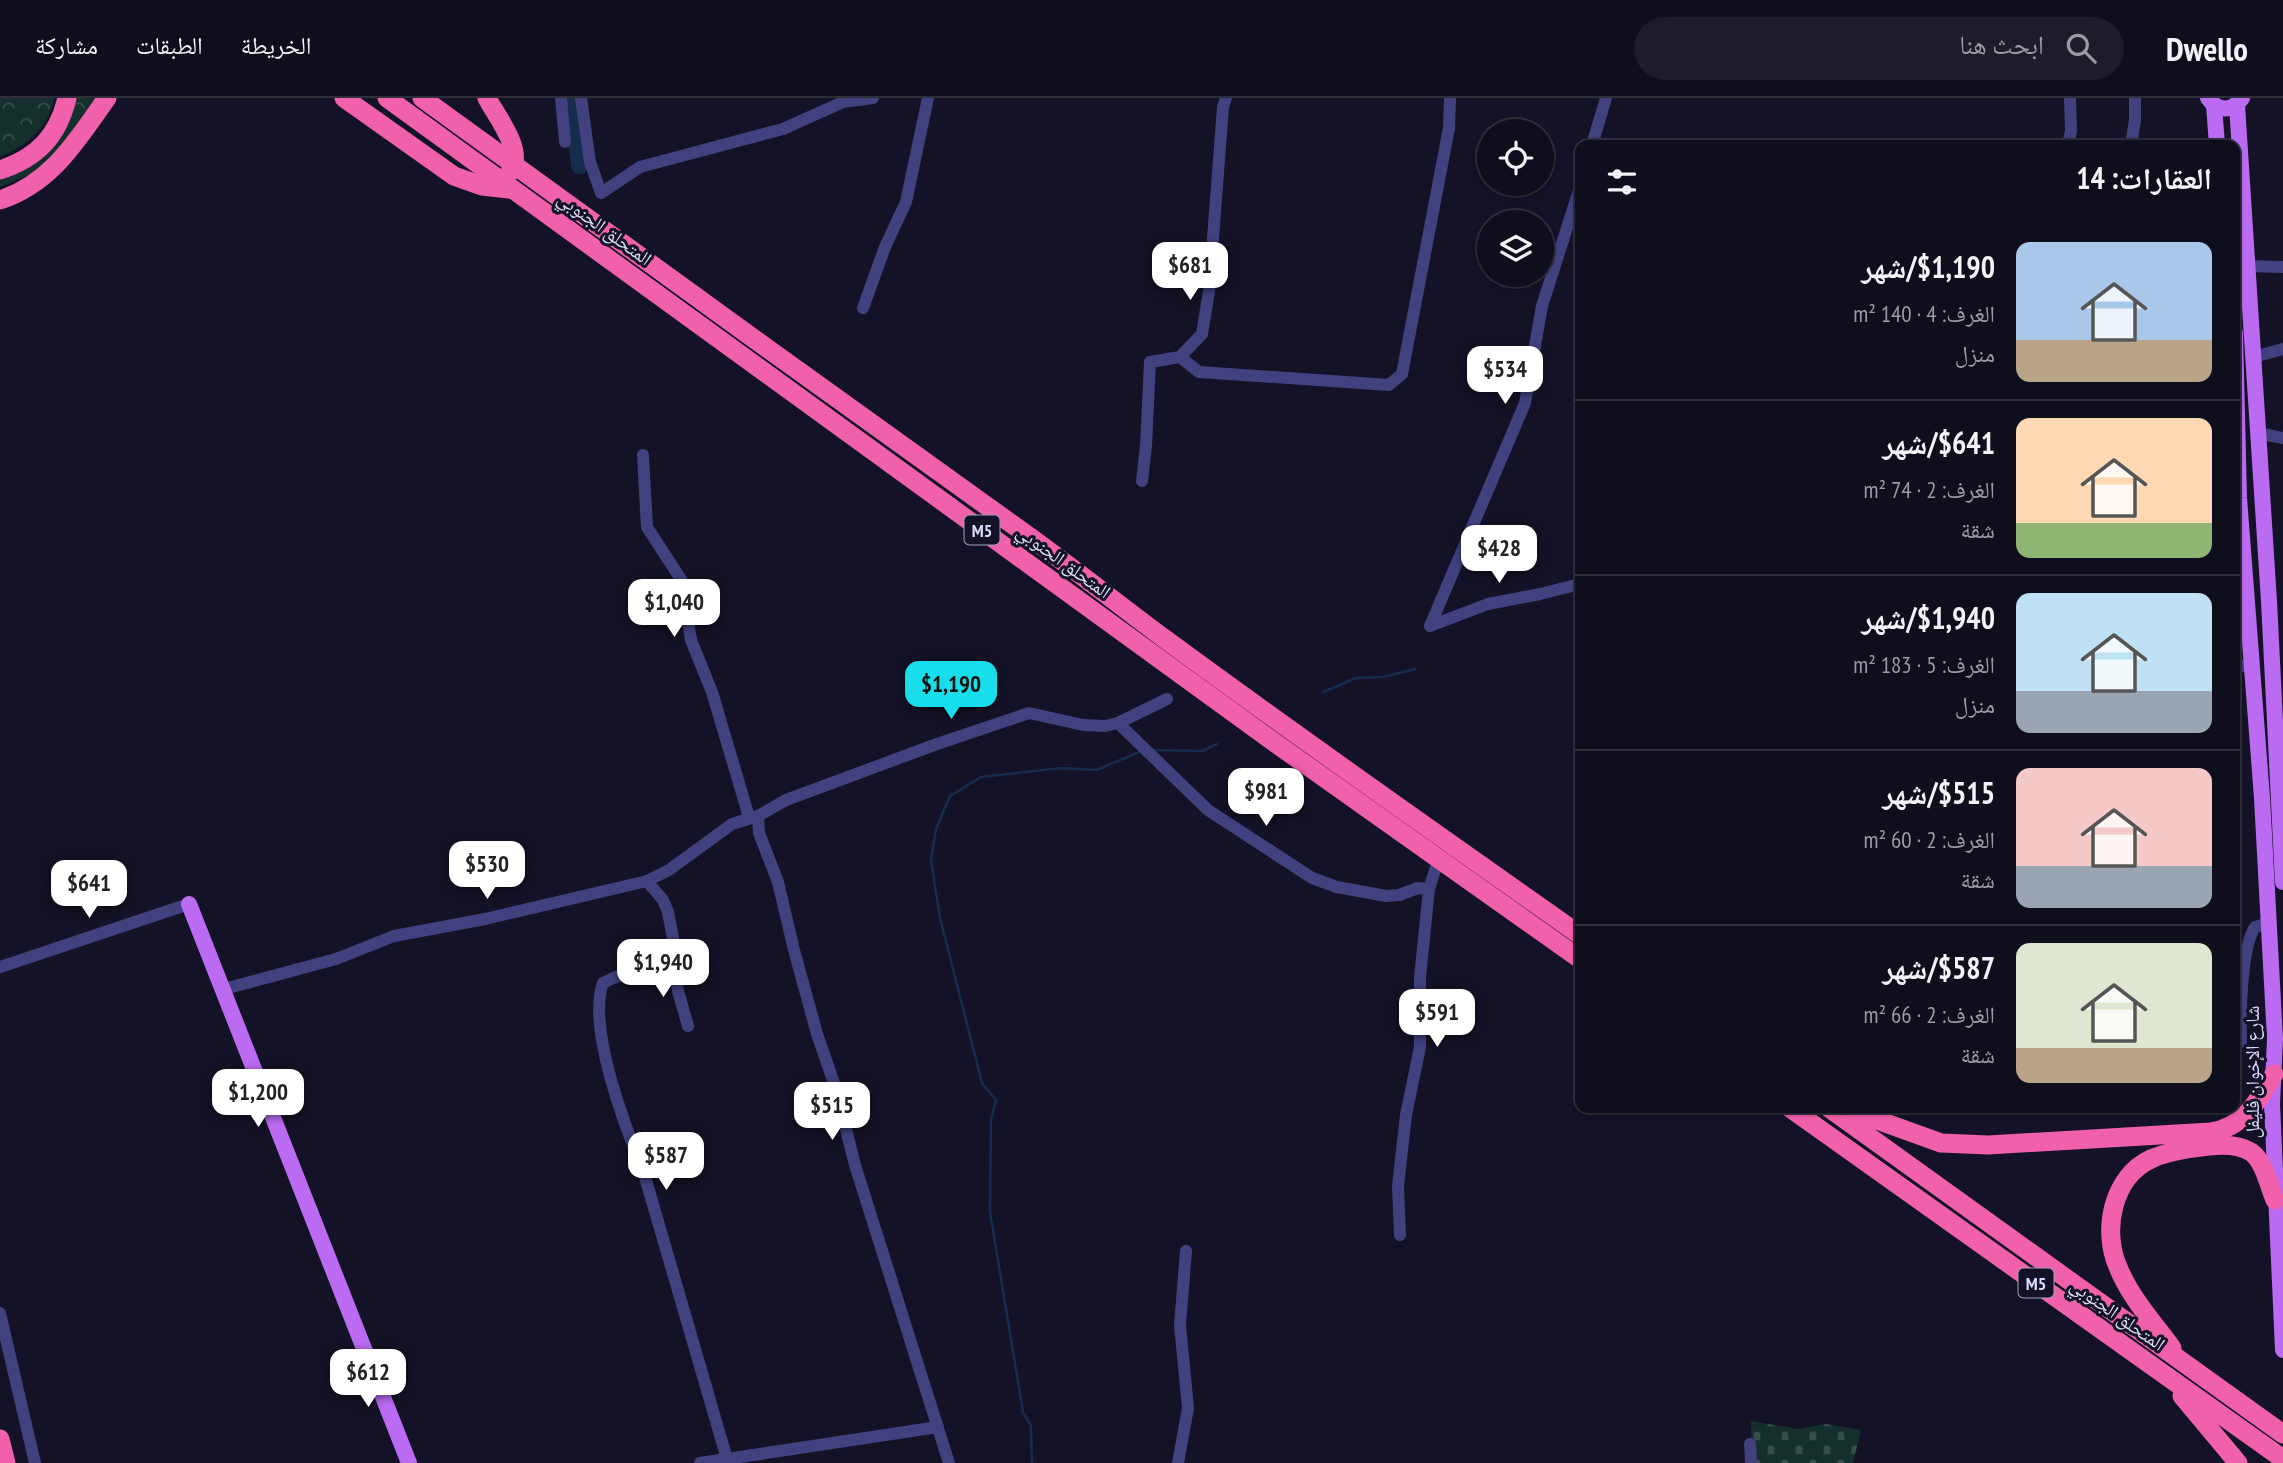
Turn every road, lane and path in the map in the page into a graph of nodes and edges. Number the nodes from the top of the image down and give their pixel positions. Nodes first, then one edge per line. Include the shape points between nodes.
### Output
1 (67, 98) edge
2 (107, 98) edge
3 (327, 98) edge
4 (344, 98) edge
5 (387, 98) edge
6 (422, 98) edge
7 (487, 98) edge
8 (561, 98) edge
9 (581, 98) edge
10 (873, 98) edge
11 (928, 98) edge
12 (1226, 98) edge
13 (1450, 98) edge
14 (1606, 98) edge
15 (2070, 98) edge
16 (2135, 98) edge
17 (2239, 101) edge
18 (2211, 102) edge
19 (496, 107) edge
20 (372, 118) junction
21 (1593, 140) edge
22 (2069, 140) edge
23 (2132, 140) edge
24 (2216, 140) edge
25 (565, 142) dead end
26 (515, 165) junction
27 (0, 170) edge
28 (507, 186) junction
29 (0, 200) edge
30 (1575, 203) edge
31 (2248, 266) junction
32 (2283, 267) edge
33 (863, 308) dead end
34 (2283, 349) edge
35 (2241, 356) edge
36 (1180, 357) junction
37 (2240, 392) edge
38 (2258, 433) junction
39 (2283, 438) edge
40 (643, 455) dead end
41 (1142, 481) dead end
42 (2240, 582) edge
43 (1575, 585) edge
44 (2278, 659) edge
45 (2243, 666) edge
46 (1167, 699) dead end
47 (1118, 723) junction
48 (754, 817) junction
49 (2282, 827) edge
50 (1439, 858) junction
51 (647, 881) junction
52 (2283, 882) edge
53 (1429, 889) junction
54 (189, 904) joint
55 (2269, 923) junction
56 (1575, 931) edge
57 (1575, 954) edge
58 (669, 957) junction
59 (0, 967) edge
60 (223, 989) junction
61 (688, 1026) dead end
62 (2240, 1042) edge
63 (2281, 1077) edge
64 (1797, 1113) edge
65 (1836, 1113) edge
66 (1857, 1113) edge
67 (2275, 1200) junction
68 (1400, 1236) dead end
69 (1186, 1251) dead end
70 (0, 1313) edge
71 (2283, 1350) edge
72 (2183, 1363) junction
73 (2158, 1370) junction
74 (938, 1427) junction
75 (2283, 1434) edge
76 (0, 1439) edge
77 (1750, 1444) dead end
78 (727, 1459) junction
79 (2283, 1459) edge
80 (5, 1463) edge
81 (35, 1463) edge
82 (409, 1463) edge
83 (699, 1463) edge
84 (949, 1463) edge
85 (1178, 1463) edge
86 (1751, 1463) edge
87 (2238, 1463) edge

1 - 27 highway via 60,123 43,146
2 - 29 highway via 53,169 31,186
3 - 20 highway
4 - 20 highway
5 - 28 highway, المتحلق الجنوبي / M5
6 - 26 highway, المتحلق الجنوبي / M5
7 - 19 highway
8 - 25 street
9 - 10 street via 590,162 601,193 640,167 783,129 843,102
11 - 33 street via 905,202
12 - 36 street via 1202,334
13 - 36 street via 1449,128 1402,374 1389,385 1199,372
14 - 21 street
15 - 22 street
16 - 23 street
17 - 18 main road via 2225,109
17 - 31 main road, شارع الإخوان فليفل
18 - 24 main road
19 - 26 highway via 514,147
20 - 28 highway via 454,176 482,186
26 - 28 highway
26 - 56 highway, المتحلق الجنوبي / M5
28 - 50 highway, المتحلق الجنوبي / M5
30 - 43 street via 1542,306 1525,403 1430,626 1488,604
31 - 32 street
31 - 35 main road, شارع الإخوان فليفل
34 - 35 street
35 - 37 main road, شارع الإخوان فليفل
35 - 38 main road, شارع الإخوان فليفل
36 - 41 street via 1150,362
38 - 39 street
38 - 44 main road, شارع الإخوان فليفل
40 - 48 street via 647,527 682,581 691,640
42 - 45 main road, شارع الإخوان فليفل
44 - 49 main road, شارع الإخوان فليفل
45 - 55 main road, شارع الإخوان فليفل
46 - 47 street
47 - 48 street via 1083,725 1029,713 878,765
47 - 53 street via 1208,810 1312,878 1386,896
48 - 51 street via 732,824
48 - 74 street via 778,881 855,1165
49 - 52 main road, شارع الإخوان فليفل
50 - 53 street
50 - 57 highway, المتحلق الجنوبي / M5
51 - 58 street via 668,912 674,944
51 - 60 street via 394,936 336,960
53 - 68 street via 1420,978 1420,1047 1398,1186
54 - 59 street
54 - 60 main road
55 - 62 street via 2255,927 2248,942
55 - 63 main road, شارع الإخوان فليفل
58 - 61 street
58 - 78 street via 603,983 601,1028 616,1097 643,1170
60 - 82 main road
63 - 66 highway via 2239,1122 2225,1130 1953,1144 1910,1134
63 - 67 main road, شارع الإخوان فليفل via 2272,1104
64 - 73 highway, المتحلق الجنوبي / M5
65 - 72 highway, المتحلق الجنوبي / M5
67 - 71 main road, شارع الإخوان فليفل
67 - 72 highway via 2257,1158 2230,1146 2176,1151 2149,1160 2127,1178 2110,1221 2117,1265
69 - 85 street via 1180,1325 1188,1408
70 - 81 street
72 - 75 highway, المتحلق الجنوبي / M5
73 - 79 highway, المتحلق الجنوبي / M5
73 - 87 highway
74 - 78 street
74 - 84 street
76 - 80 highway
77 - 86 street
78 - 83 street

